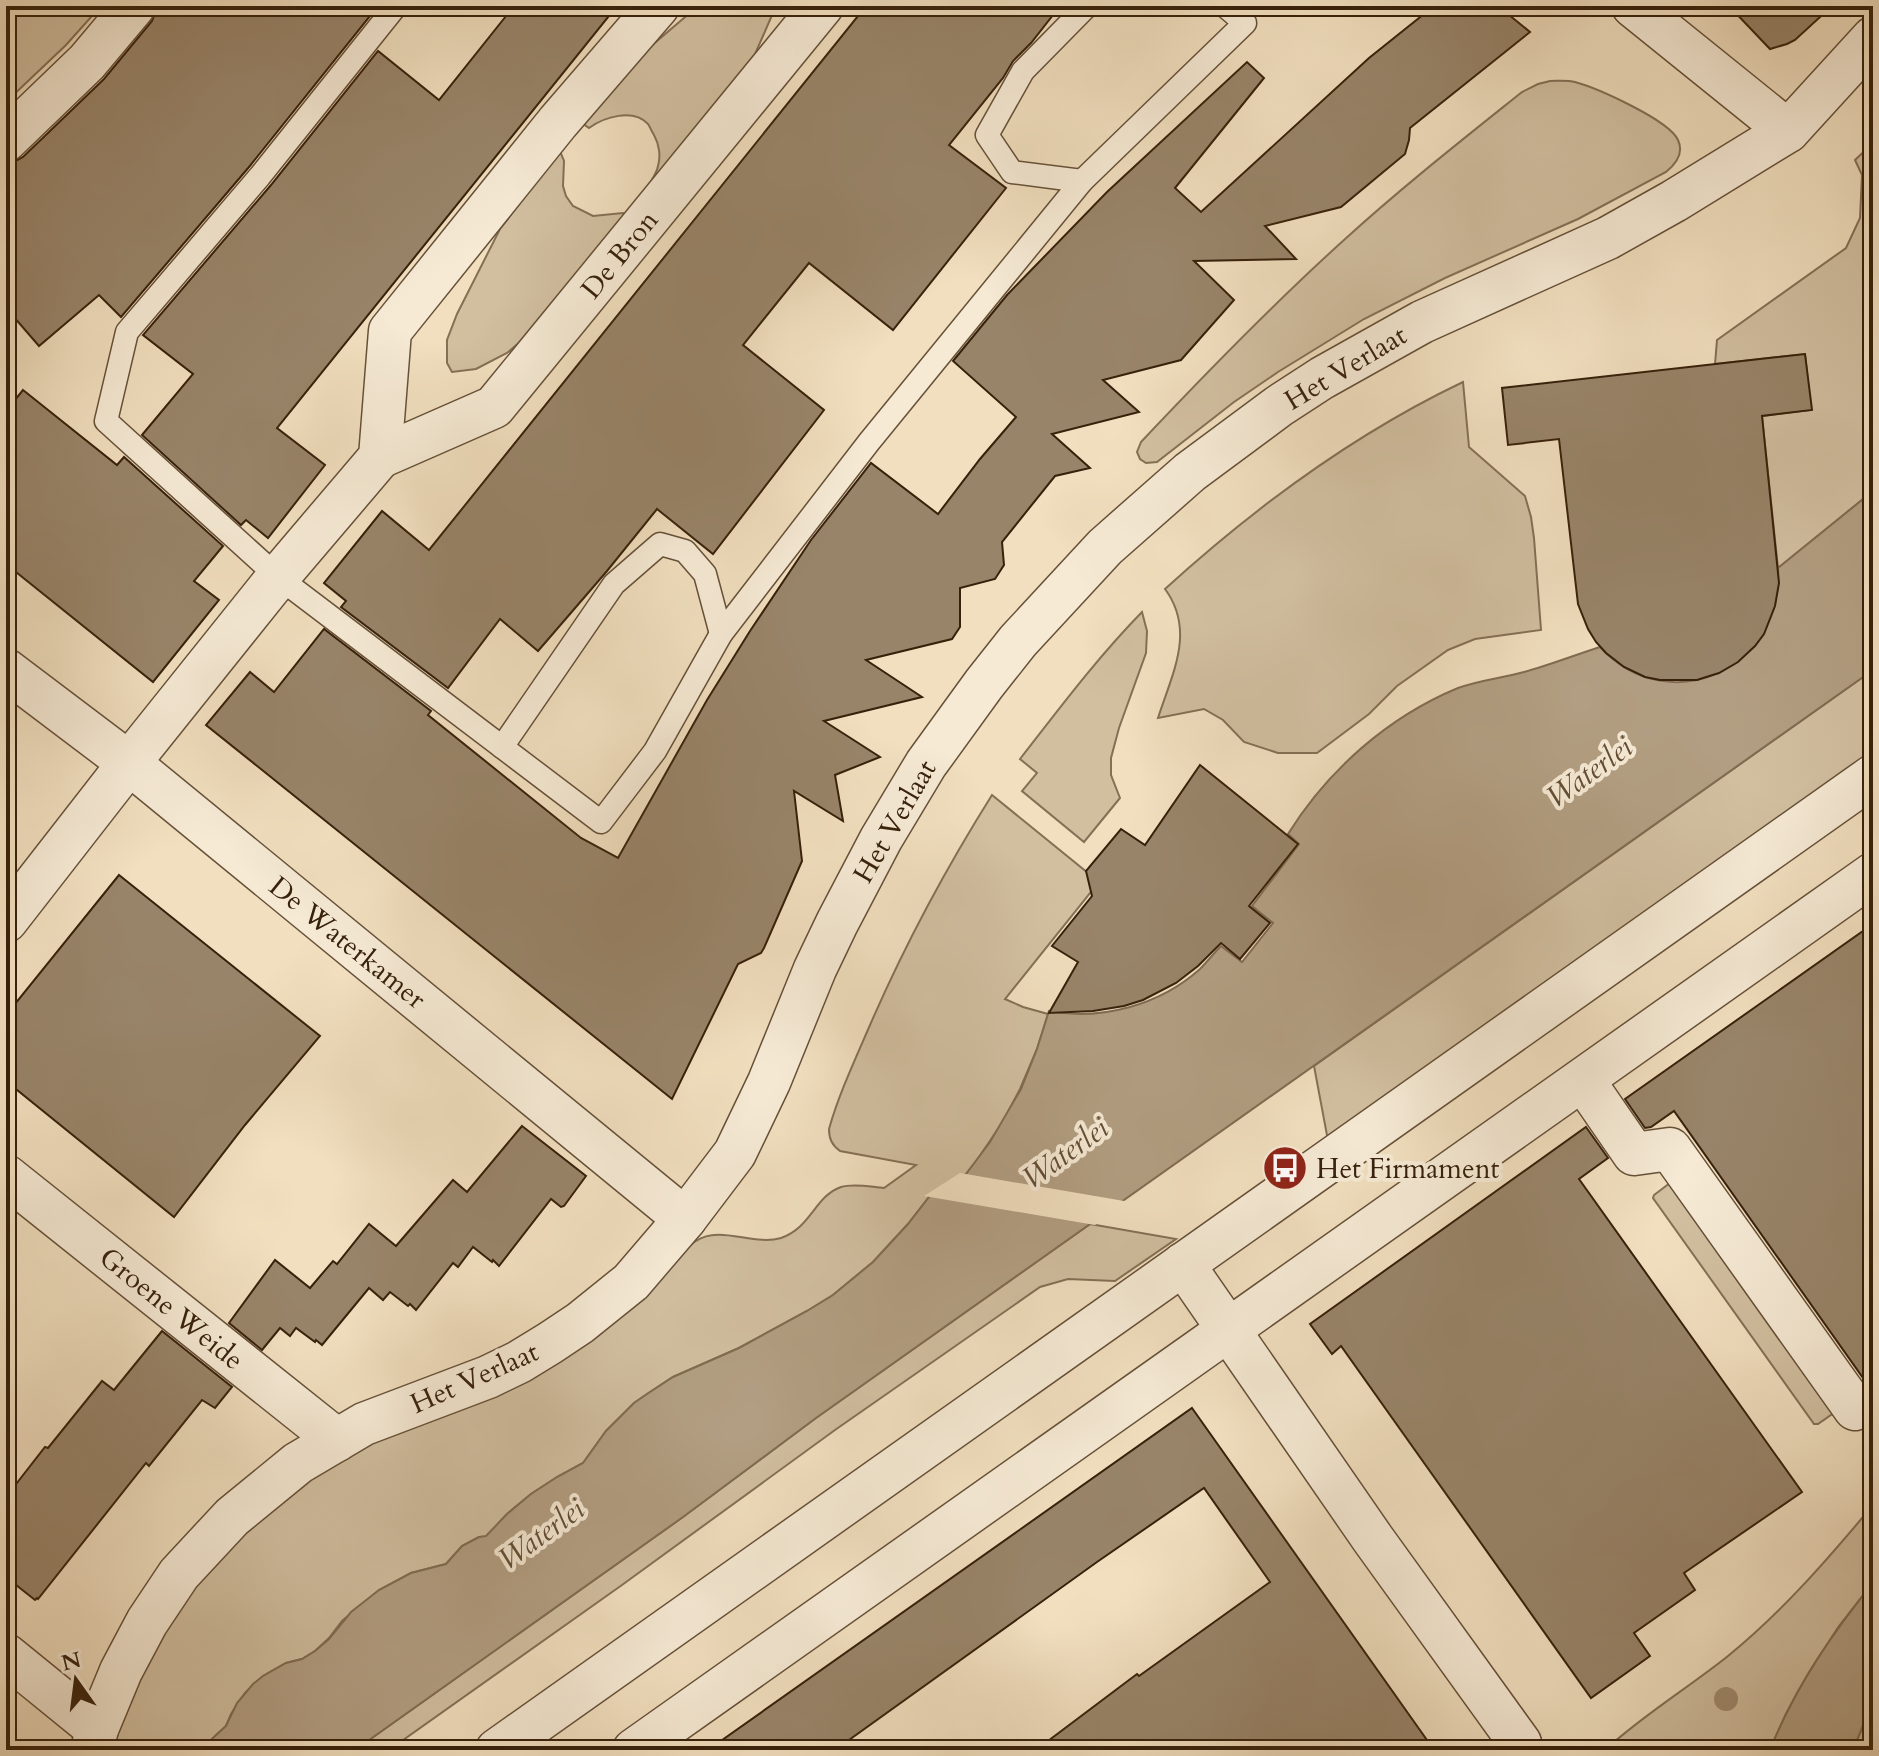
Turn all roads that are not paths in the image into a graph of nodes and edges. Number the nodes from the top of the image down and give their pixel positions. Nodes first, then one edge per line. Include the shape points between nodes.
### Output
1 (134, 6) edge
2 (396, 6) edge
3 (658, 6) edge
4 (822, 6) edge
5 (1087, 6) edge
6 (1225, 6) edge
7 (1633, 6) edge
8 (1873, 38) edge
9 (1788, 131) junction
10 (6, 140) edge
11 (1082, 181) junction
12 (380, 457) junction
13 (278, 577) junction
14 (721, 634) junction
15 (6, 670) edge
16 (502, 747) junction
17 (129, 763) junction
18 (1873, 776) edge
19 (1873, 874) edge
20 (6, 921) edge
21 (1583, 1080) junction
22 (6, 1176) edge
23 (685, 1219) junction
24 (1183, 1264) junction
25 (1229, 1329) junction
26 (1855, 1409) dead end
27 (337, 1440) junction
28 (6, 1655) edge
29 (95, 1739) edge
30 (497, 1750) edge
31 (634, 1750) edge
32 (1510, 1750) edge

1 - 10 street via 87,62
2 - 13 lane via 127,332 106,421
3 - 12 street via 390,331
4 - 12 street, De Bron via 494,407
5 - 11 lane via 1023,71 987,135 1012,172
6 - 11 lane via 1245,23
7 - 9 street
8 - 9 street, Het Verlaat
9 - 23 street, Het Verlaat via 1608,238 1422,322 1322,378 1190,472 1105,547 1018,641 926,764 837,923 735,1153
11 - 14 lane
12 - 13 street, De Bron
13 - 16 lane
13 - 17 street, De Bron
14 - 16 lane via 655,751 601,822
14 - 16 lane via 705,574 685,551 660,544 614,584
15 - 17 street, De Waterkamer
17 - 20 street
17 - 23 street, De Waterkamer
18 - 24 street
19 - 21 street
21 - 25 street
21 - 26 street via 1634,1154 1670,1149
22 - 27 street, Groene Weide
23 - 27 street, Het Verlaat via 631,1282 550,1343 488,1377 364,1424
24 - 25 street
24 - 30 street
25 - 31 street
25 - 32 street via 1520,1743
27 - 29 street, Het Verlaat via 261,1492 187,1565 121,1671
28 - 29 street

